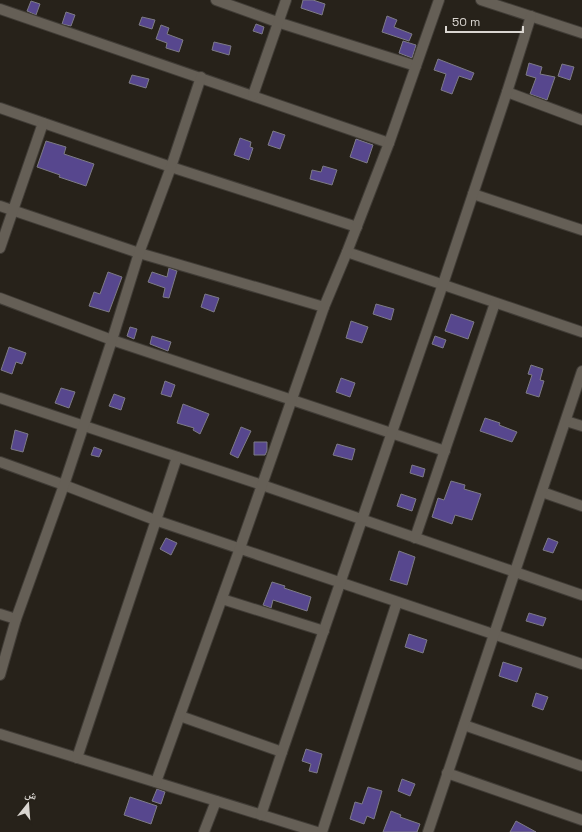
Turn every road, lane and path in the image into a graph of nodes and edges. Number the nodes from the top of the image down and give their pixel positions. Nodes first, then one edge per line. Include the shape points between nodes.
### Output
1 (216, 0) edge
2 (286, 0) edge
3 (439, 0) edge
4 (481, 0) edge
5 (0, 9) edge
6 (531, 16) junction
7 (277, 22) junction
8 (582, 33) edge
9 (416, 66) junction
10 (201, 77) junction
11 (507, 92) junction
12 (253, 95) junction
13 (0, 108) edge
14 (582, 120) edge
15 (43, 124) junction
16 (389, 143) junction
17 (171, 167) junction
18 (473, 194) junction
19 (0, 206) edge
20 (13, 211) junction
21 (357, 227) junction
22 (582, 230) edge
23 (0, 248) edge
24 (347, 252) junction
25 (139, 253) junction
26 (443, 284) junction
27 (0, 298) edge
28 (495, 303) junction
29 (324, 306) junction
30 (582, 332) edge
31 (112, 340) junction
32 (582, 371) edge
33 (0, 398) edge
34 (292, 401) junction
35 (566, 421) junction
36 (83, 426) junction
37 (582, 426) edge
38 (392, 434) junction
39 (445, 452) junction
40 (177, 457) junction
41 (0, 462) edge
42 (64, 485) junction
43 (262, 485) junction
44 (542, 492) junction
45 (582, 506) edge
46 (156, 520) junction
47 (362, 520) junction
48 (415, 538) junction
49 (240, 548) junction
50 (515, 572) junction
51 (340, 582) junction
52 (582, 595) edge
53 (222, 599) junction
54 (397, 602) junction
55 (0, 614) edge
56 (16, 619) junction
57 (324, 631) junction
58 (494, 634) junction
59 (582, 664) edge
60 (0, 675) edge
61 (180, 716) junction
62 (464, 725) junction
63 (0, 734) edge
64 (282, 752) junction
65 (77, 758) junction
66 (582, 766) edge
67 (448, 774) junction
68 (156, 782) junction
69 (216, 800) junction
70 (261, 815) junction
71 (582, 820) edge
72 (204, 832) edge
73 (318, 832) edge
74 (322, 832) edge
75 (428, 832) edge

1 - 7 street
2 - 7 street
3 - 9 street
4 - 6 street
5 - 10 street
6 - 8 street
6 - 11 street
7 - 9 street
7 - 12 street
9 - 16 street
10 - 12 street
10 - 17 street
11 - 14 street
11 - 18 street
12 - 16 street
13 - 15 street
15 - 17 street
15 - 20 street
16 - 21 street
17 - 21 street
17 - 25 street
18 - 22 street
18 - 26 street
19 - 20 street
20 - 23 street
20 - 25 street
21 - 24 street
24 - 26 street
24 - 29 street
25 - 29 street
25 - 31 street
26 - 28 street
26 - 38 street
27 - 31 street
28 - 30 street
28 - 39 street
29 - 34 street
31 - 34 street
31 - 36 street
32 - 35 street
33 - 36 street
34 - 38 street
34 - 43 street
35 - 37 street
35 - 44 street
36 - 40 street
36 - 42 street
38 - 39 street
38 - 47 street
39 - 48 street
40 - 43 street
40 - 46 street
41 - 42 street
42 - 46 street
42 - 56 street
43 - 47 street
43 - 49 street
44 - 45 street
44 - 50 street
46 - 49 street
46 - 65 street
47 - 48 street
47 - 51 street
48 - 50 street
49 - 51 street
49 - 53 street
50 - 52 street
50 - 58 street
51 - 54 street
51 - 57 street
53 - 57 street
53 - 61 street
54 - 58 street
54 - 74 street
55 - 56 street
56 - 60 street
57 - 64 street
58 - 59 street
58 - 62 street
61 - 64 street
61 - 68 street
62 - 66 street
62 - 67 street
63 - 65 street
64 - 70 street
65 - 68 street
67 - 71 street
67 - 75 street
68 - 69 street
69 - 70 street
69 - 72 street
70 - 73 street

